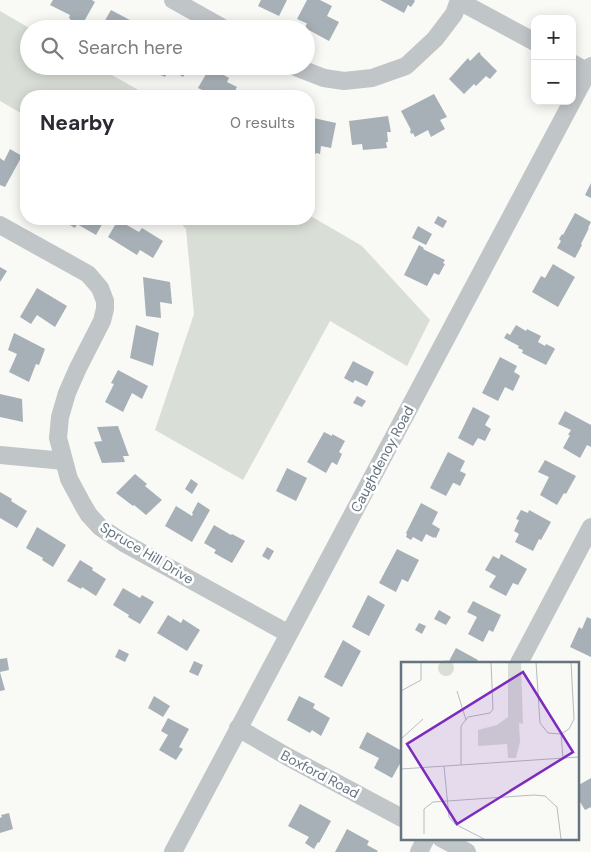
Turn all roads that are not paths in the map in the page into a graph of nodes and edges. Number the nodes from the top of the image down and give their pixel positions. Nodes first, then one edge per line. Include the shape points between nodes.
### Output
1 (173, 0) edge
2 (459, 0) edge
3 (209, 20) edge
4 (531, 40) edge
5 (576, 64) edge
6 (590, 69) edge
7 (315, 75) edge
8 (0, 225) edge
9 (0, 455) edge
10 (64, 461) junction
11 (591, 527) edge
12 (289, 634) junction
13 (520, 662) edge
14 (238, 728) junction
15 (401, 817) edge
16 (425, 840) edge
17 (445, 840) edge
18 (173, 852) edge
19 (419, 852) edge
20 (467, 852) edge

1 - 3 street
2 - 4 street
2 - 7 street via 454,14 435,39 406,66 372,78 344,81
5 - 6 street
6 - 12 street, Caughdenoy Road
8 - 10 street, Spruce Hill Drive via 88,274 100,288 105,301 102,321 67,393 60,417 58,438
9 - 10 street
10 - 12 street, Spruce Hill Drive via 69,480 89,515 100,527
11 - 13 street
12 - 14 street, Caughdenoy Road
14 - 15 street, Boxford Road
14 - 18 street, Caughdenoy Road
16 - 19 street
17 - 20 street

